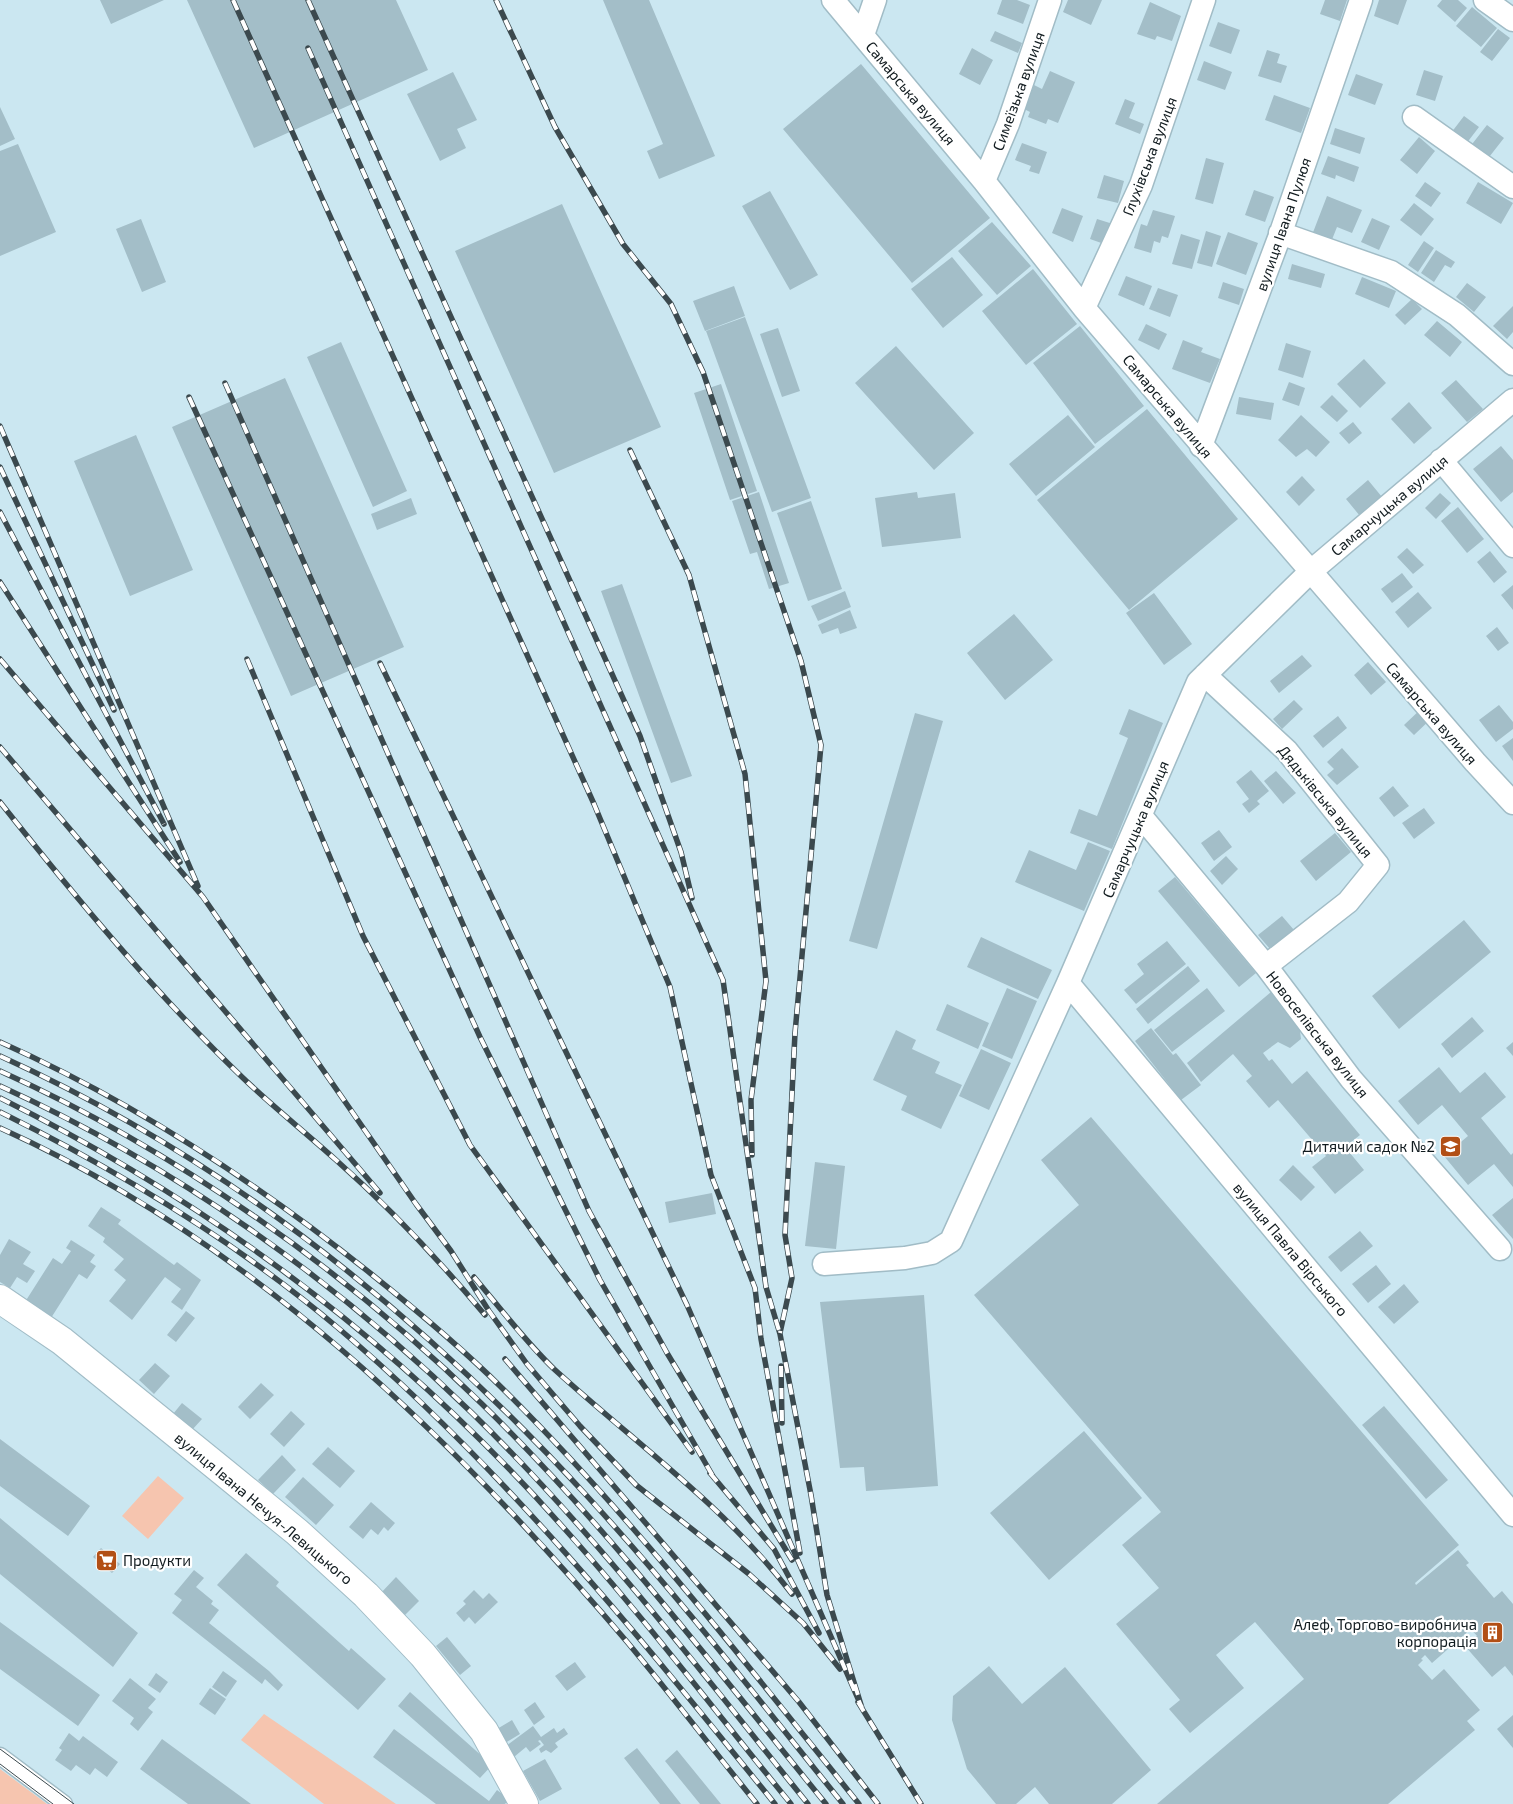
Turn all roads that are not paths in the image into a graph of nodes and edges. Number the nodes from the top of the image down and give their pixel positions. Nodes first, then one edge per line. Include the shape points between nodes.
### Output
1 (833, 0) edge
2 (875, 0) edge
3 (1050, 0) edge
4 (1204, 0) edge
5 (1361, 0) edge
6 (1485, 0) edge
7 (1513, 20) edge
8 (862, 35) junction
9 (1414, 118) dead end
10 (984, 181) junction
11 (1513, 187) edge
12 (1280, 233) junction
13 (1084, 308) junction
14 (1513, 364) edge
15 (1513, 400) edge
16 (1202, 446) junction
17 (1441, 460) junction
18 (1513, 546) edge
19 (1310, 572) junction
20 (1206, 675) junction
21 (1513, 803) edge
22 (1141, 816) junction
23 (1266, 966) junction
24 (1068, 984) junction
25 (1500, 1249) dead end
26 (824, 1264) dead end
27 (0, 1299) edge
28 (1513, 1515) edge
29 (0, 1756) edge
30 (64, 1804) edge
31 (524, 1804) edge

1 - 8 street, Самарська вулиця
2 - 8 street
3 - 10 street, Симеїзька вулиця via 1008,124
4 - 13 street, Глухівська вулиця via 1141,184
5 - 12 street, вулиця Івана Пулюя
6 - 7 street
8 - 10 street, Самарська вулиця
9 - 11 street
10 - 13 street, Самарська вулиця
12 - 14 street via 1391,272 1457,315
12 - 16 street, вулиця Івана Пулюя
13 - 16 street, Самарська вулиця
15 - 17 street, Самарчуцька вулиця
16 - 19 street, Самарська вулиця
17 - 18 street
17 - 19 street, Самарчуцька вулиця
19 - 20 street, Самарчуцька вулиця
19 - 21 street, Самарська вулиця
20 - 22 street, Самарчуцька вулиця via 1198,682
20 - 23 street, Дядьківська вулиця via 1287,751 1378,865 1348,902
22 - 23 street, Новоселівська вулиця
22 - 24 street, Самарчуцька вулиця
23 - 25 street, Новоселівська вулиця via 1351,1079
24 - 26 street, Самарчуцька вулиця via 951,1241 932,1253 905,1258
24 - 28 street, вулиця Павла Вірського
27 - 31 street, вулиця Івана Нечуя-Левицького via 62,1341 290,1526 366,1595 423,1655 484,1731
29 - 30 street

